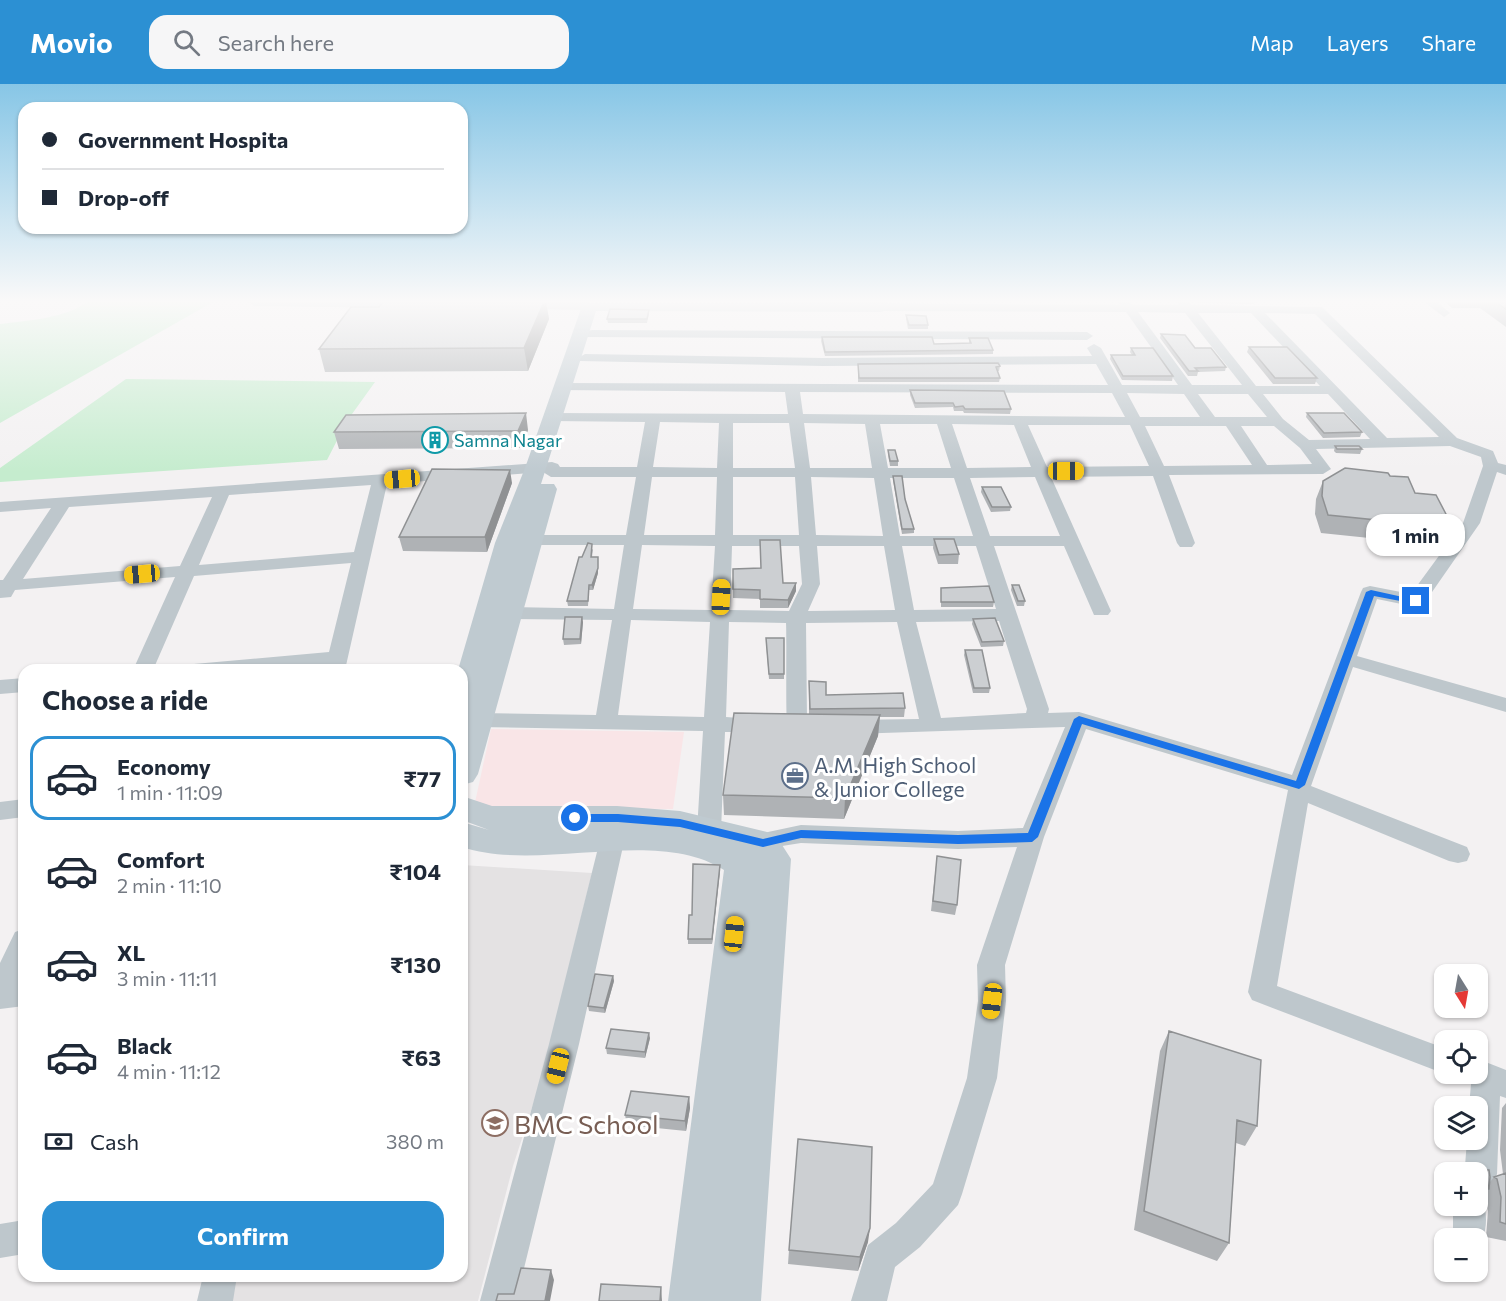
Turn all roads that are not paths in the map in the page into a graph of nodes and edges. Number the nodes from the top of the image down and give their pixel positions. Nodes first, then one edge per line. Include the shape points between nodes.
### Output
1 (585, 358) edge
2 (578, 359) edge
3 (632, 359) edge
4 (1166, 359) edge
5 (1228, 359) edge
6 (1301, 359) edge
7 (1368, 359) edge
8 (1099, 360) joint
9 (569, 387) junction
10 (792, 388) junction
11 (1118, 389) junction
12 (1188, 389) junction
13 (1253, 390) junction
14 (1331, 390) junction
15 (560, 417) junction
16 (653, 418) junction
17 (726, 418) junction
18 (795, 419) junction
19 (872, 419) junction
20 (944, 420) junction
21 (1019, 420) junction
22 (1135, 421) junction
23 (1210, 422) junction
24 (1231, 422) junction
25 (1278, 422) junction
26 (1452, 441) junction
27 (1384, 444) junction
28 (1305, 446) junction
29 (1498, 468) edge
30 (547, 469) junction
31 (1263, 470) junction
32 (645, 471) junction
33 (1043, 471) junction
34 (1159, 471) junction
35 (725, 472) junction
36 (803, 472) junction
37 (881, 472) junction
38 (961, 472) junction
39 (380, 481) junction
40 (222, 492) junction
41 (63, 503) junction
42 (0, 507) edge
43 (531, 540) junction
44 (634, 540) junction
45 (808, 540) junction
46 (724, 541) junction
47 (893, 541) junction
48 (983, 541) junction
49 (1072, 541) junction
50 (1186, 543) dead end
51 (362, 557) junction
52 (187, 571) junction
53 (3, 590) edge
54 (1101, 611) dead end
55 (510, 613) junction
56 (623, 614) junction
57 (720, 615) junction
58 (1007, 615) junction
59 (906, 616) junction
60 (796, 617) junction
61 (1346, 659) junction
62 (146, 664) edge
63 (336, 664) edge
64 (18, 686) edge
65 (0, 687) edge
66 (1506, 705) edge
67 (470, 714) edge
68 (1079, 719) junction
69 (606, 721) junction
70 (1035, 721) junction
71 (714, 723) junction
72 (932, 726) junction
73 (796, 727) junction
74 (1299, 788) junction
75 (18, 809) edge
76 (468, 810) edge
77 (0, 811) edge
78 (615, 828) junction
79 (710, 831) junction
80 (468, 836) edge
81 (1032, 837) junction
82 (750, 851) junction
83 (1458, 854) dead end
84 (18, 954) edge
85 (18, 994) edge
86 (0, 995) edge
87 (1434, 1056) edge
88 (1492, 1084) edge
89 (1482, 1162) edge
90 (18, 1238) edge
91 (0, 1241) edge
92 (219, 1282) edge
93 (215, 1301) edge
94 (498, 1301) edge
95 (692, 1301) edge
96 (737, 1301) edge
97 (869, 1301) edge

1 - 9 street
2 - 9 street
3 - 8 street
4 - 12 street
5 - 13 street
6 - 14 street
7 - 26 street
8 - 11 street
9 - 10 street
9 - 15 street
10 - 11 street
10 - 18 street
11 - 12 street
11 - 22 street
12 - 13 street
12 - 23 street
13 - 14 street
13 - 25 street
14 - 27 street
15 - 16 street
15 - 30 street
16 - 17 street
16 - 32 street
17 - 18 street
17 - 35 street
18 - 19 street
18 - 36 street
19 - 20 street
19 - 37 street
20 - 21 street
20 - 38 street
21 - 22 street
21 - 33 street
22 - 23 street
22 - 34 street
23 - 24 street
24 - 25 street
24 - 31 street
25 - 28 street
26 - 27 street
26 - 29 street via 1488,454
27 - 28 street
28 - 31 street via 1323,469
29 - 61 street via 1471,523 1416,601 1371,592
30 - 32 street
30 - 39 street
30 - 43 street
30 - 67 street via 507,543
31 - 34 street
32 - 35 street
32 - 44 street
33 - 34 street
33 - 38 street
33 - 49 street
34 - 50 street
35 - 36 street
35 - 46 street
36 - 37 street
36 - 45 street
37 - 38 street
37 - 47 street
38 - 48 street
39 - 40 street
39 - 51 street
40 - 41 street
40 - 52 street
41 - 42 street
41 - 53 street
43 - 44 street
43 - 55 street
44 - 46 street
44 - 56 street
45 - 46 street
45 - 47 street
45 - 60 street via 811,584
46 - 57 street
47 - 48 street
47 - 59 street
48 - 49 street
48 - 58 street
49 - 54 street
51 - 52 street
51 - 63 street
52 - 53 street
52 - 62 street
55 - 56 street
55 - 67 street
56 - 57 street
56 - 69 street
57 - 60 street
57 - 71 street
58 - 59 street
58 - 70 street via 1038,709
59 - 60 street
59 - 72 street
60 - 73 street
61 - 66 street
61 - 74 street
64 - 65 street
67 - 69 street
68 - 70 street
68 - 74 street
68 - 81 street
69 - 71 street
70 - 72 street
71 - 73 street
71 - 79 street
72 - 73 street
74 - 83 street
74 - 87 street via 1262,992
75 - 77 street
76 - 78 street via 490,818
78 - 79 street via 680,823
78 - 80 street via 488,842
78 - 82 street via 719,850
78 - 94 street
79 - 82 street
81 - 82 street via 958,840 801,834
81 - 97 street via 991,964 992,1001 982,1078 946,1194 908,1235 880,1257
82 - 95 street via 742,865
82 - 96 street via 774,859
84 - 86 street
85 - 86 street
88 - 89 street
90 - 91 street
92 - 93 street

